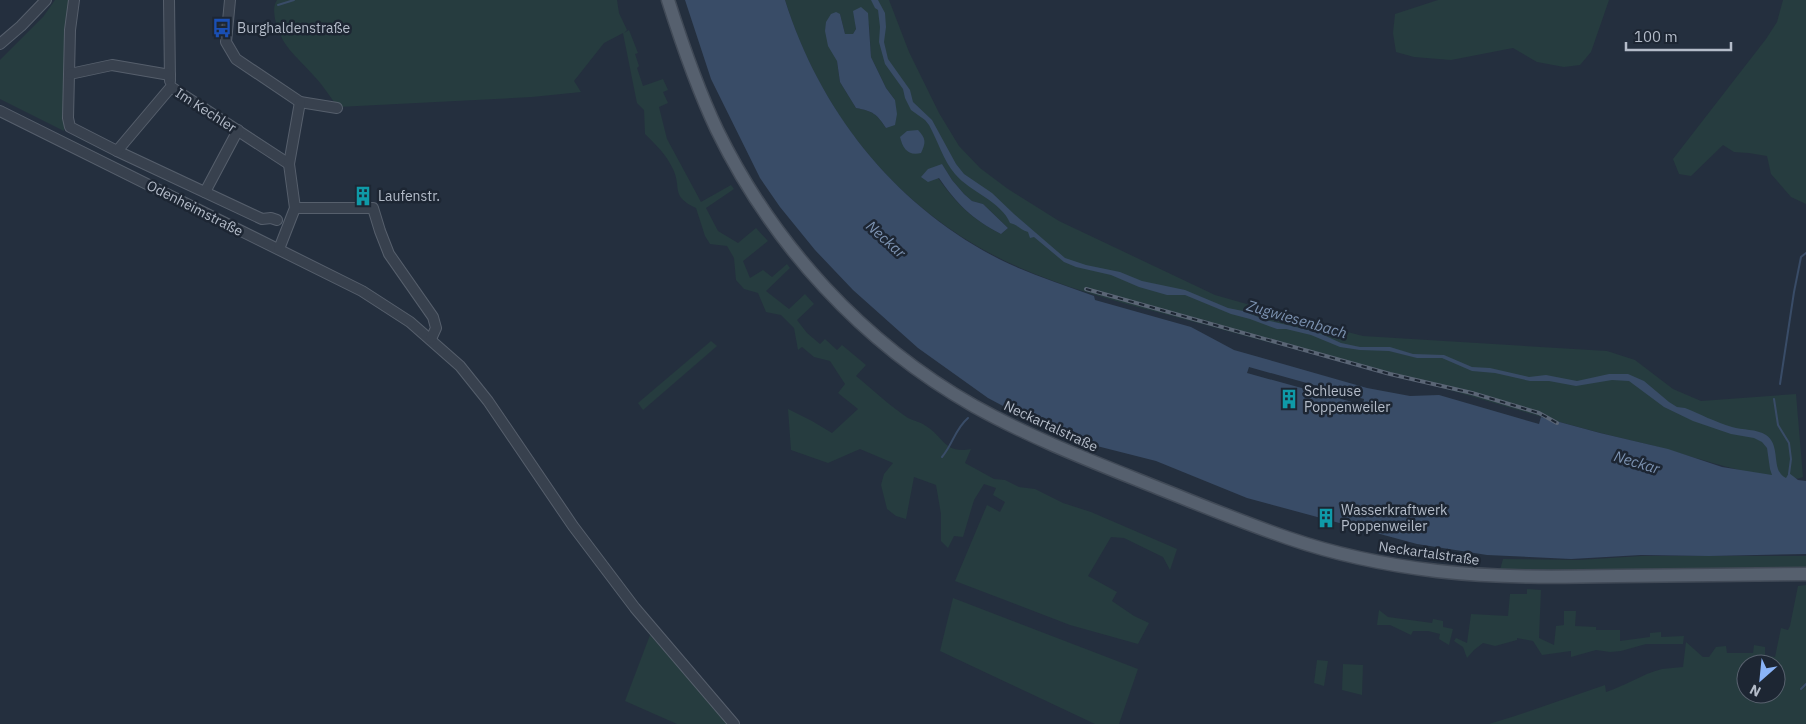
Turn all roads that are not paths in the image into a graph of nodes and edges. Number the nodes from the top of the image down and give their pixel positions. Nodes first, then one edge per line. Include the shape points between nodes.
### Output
1 (46, 0) edge
2 (74, 0) edge
3 (169, 0) edge
4 (230, 0) edge
5 (668, 0) edge
6 (0, 44) edge
7 (70, 74) junction
8 (170, 75) junction
9 (171, 87) junction
10 (300, 102) junction
11 (337, 108) dead end
12 (0, 111) edge
13 (238, 130) junction
14 (117, 151) junction
15 (289, 164) junction
16 (205, 192) junction
17 (296, 208) junction
18 (277, 220) dead end
19 (279, 250) junction
20 (431, 339) junction
21 (1806, 574) edge
22 (734, 724) edge

1 - 6 street
2 - 7 street, Odenheimstraße
3 - 8 street, Im Kechler
4 - 10 street via 226,37 229,49 244,65
5 - 21 main road, Neckartalstraße via 693,74 741,176 808,269 892,351 935,382 1017,428 1086,459 1288,538 1383,563 1471,575 1520,577
7 - 8 street via 112,65
7 - 14 street, Odenheimstraße via 70,126
8 - 9 street, Im Kechler
9 - 13 street, Im Kechler
9 - 14 street
10 - 11 street
10 - 15 street
12 - 19 street, Odenheimstraße
13 - 15 street, Im Kechler
13 - 16 street
14 - 16 street, Odenheimstraße
15 - 17 street
16 - 18 street, Odenheimstraße via 262,220
17 - 19 street
17 - 20 street via 373,208 389,254 433,317 436,328
19 - 20 street, Odenheimstraße via 362,291
20 - 22 street, Odenheimstraße via 460,366 488,401 573,526 635,608

